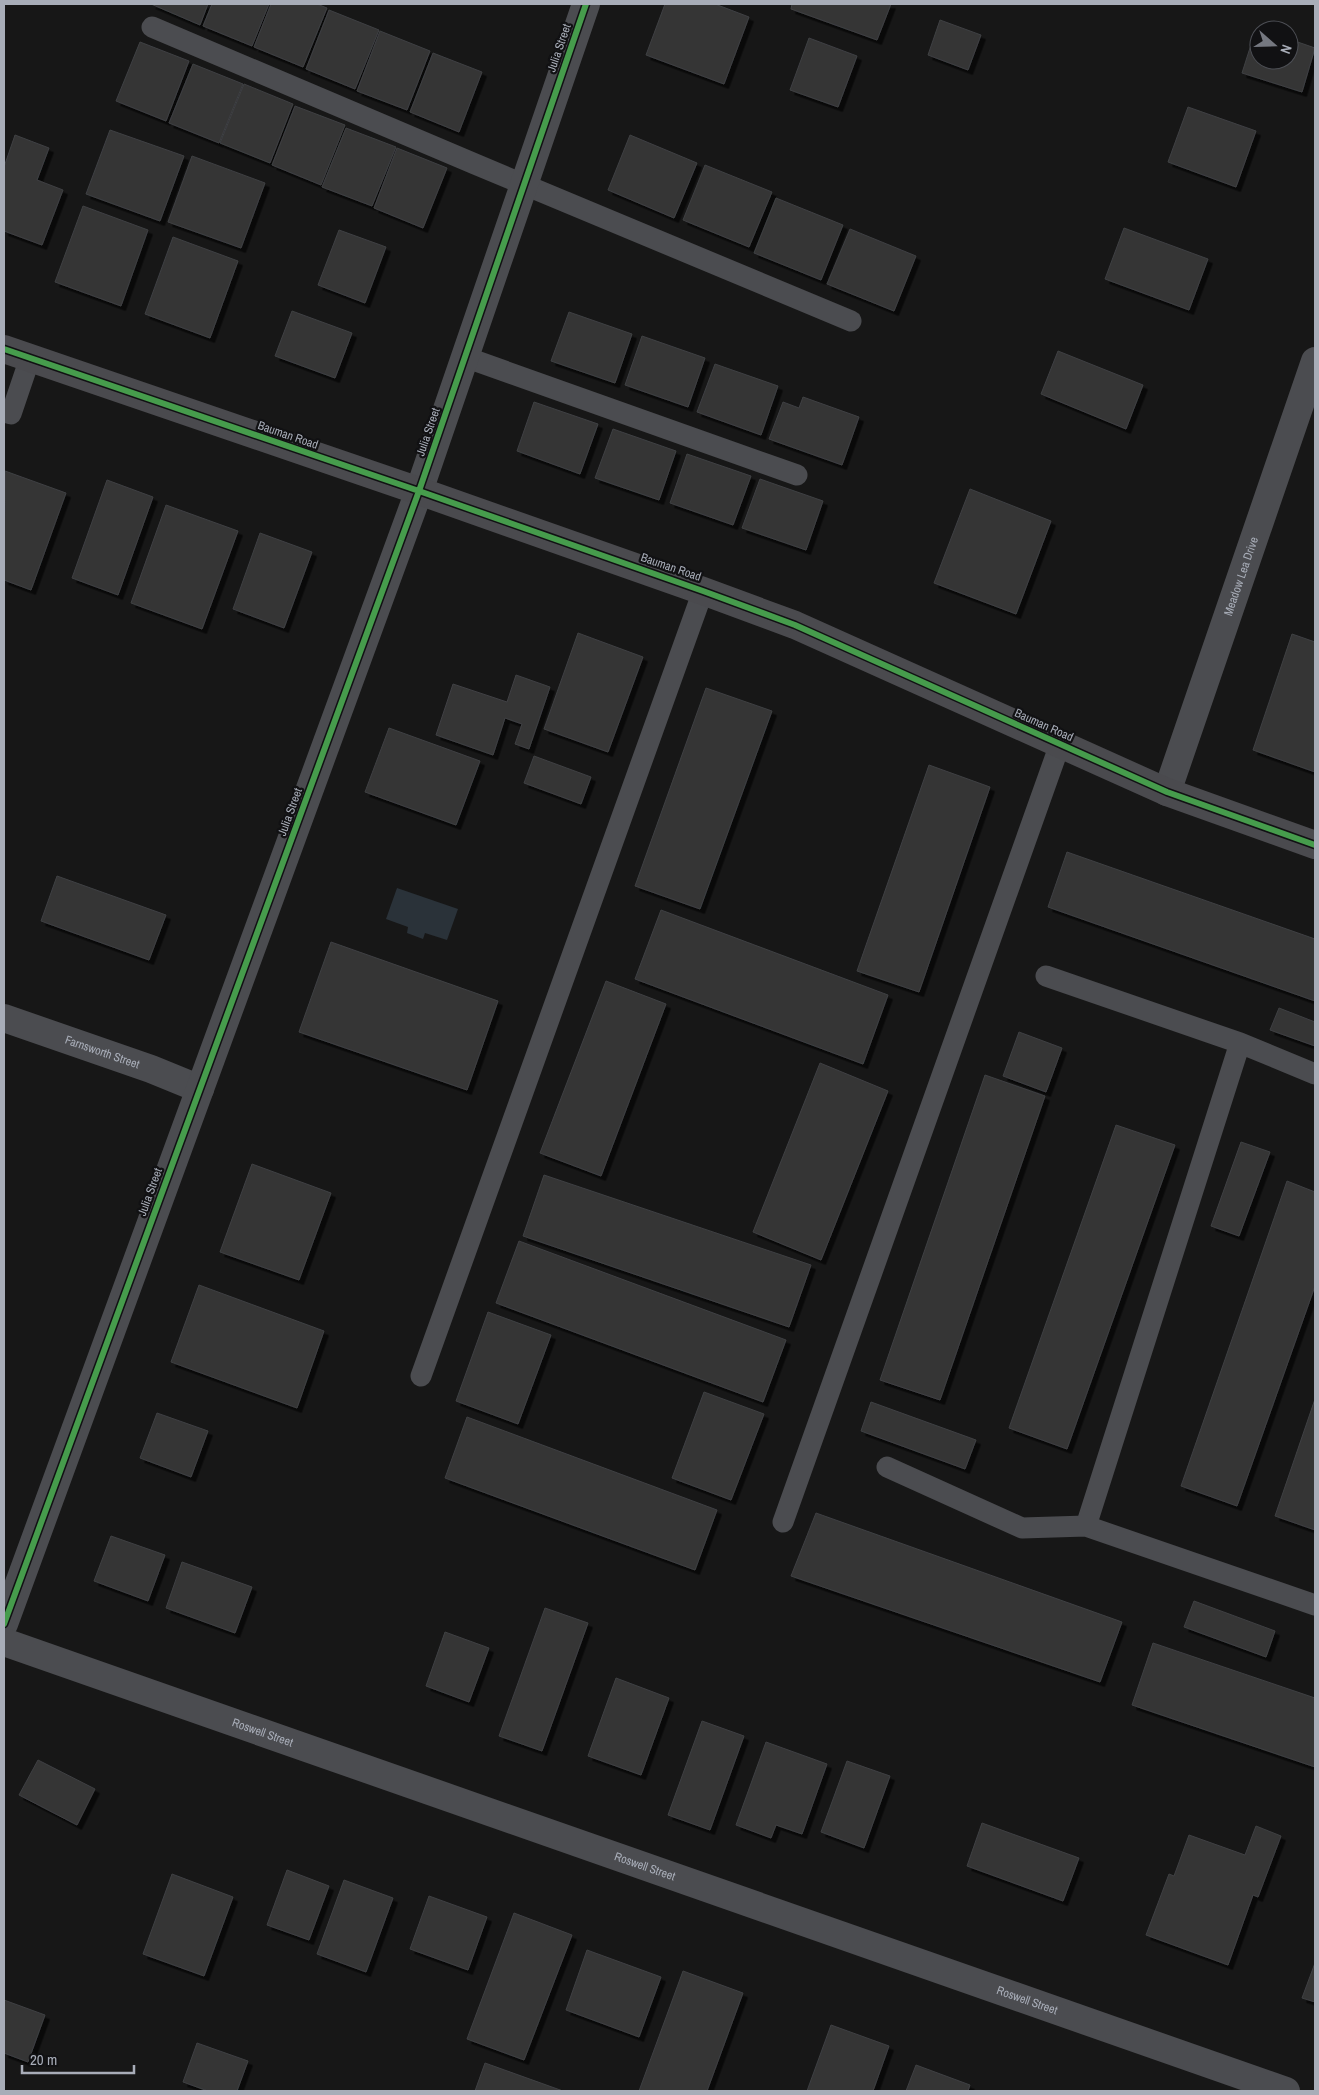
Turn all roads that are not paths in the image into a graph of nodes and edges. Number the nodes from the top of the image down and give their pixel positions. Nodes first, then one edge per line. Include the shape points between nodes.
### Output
1 (586, 4) edge
2 (152, 26) dead end
3 (525, 184) junction
4 (851, 321) dead end
5 (4, 349) edge
6 (465, 357) junction
7 (30, 358) junction
8 (1315, 361) edge
9 (4, 412) edge
10 (797, 474) dead end
11 (420, 492) junction
12 (703, 591) junction
13 (1060, 744) junction
14 (1167, 792) junction
15 (1315, 845) edge
16 (1046, 976) dead end
17 (4, 1018) edge
18 (1240, 1043) junction
19 (1315, 1074) edge
20 (200, 1089) junction
21 (421, 1376) dead end
22 (887, 1467) dead end
23 (783, 1522) dead end
24 (1086, 1526) junction
25 (1315, 1605) edge
26 (4, 1624) edge
27 (4, 1642) edge
28 (1286, 2091) edge

1 - 3 street, Julia Street
2 - 3 lane
3 - 4 lane
3 - 6 street, Julia Street
5 - 7 street, Bauman Road
6 - 10 lane
6 - 11 street, Julia Street
7 - 9 lane via 11,414
7 - 11 street, Bauman Road
8 - 14 street, Meadow Lea Drive
11 - 12 street, Bauman Road
11 - 20 street, Julia Street
12 - 13 street, Bauman Road via 794,625
12 - 21 lane
13 - 14 street, Bauman Road
13 - 23 lane
14 - 15 street, Bauman Road
16 - 18 lane
17 - 20 street, Farnsworth Street
18 - 19 lane
18 - 24 lane
20 - 26 street, Julia Street
22 - 24 lane via 1022,1528
24 - 25 lane
27 - 28 street, Roswell Street

